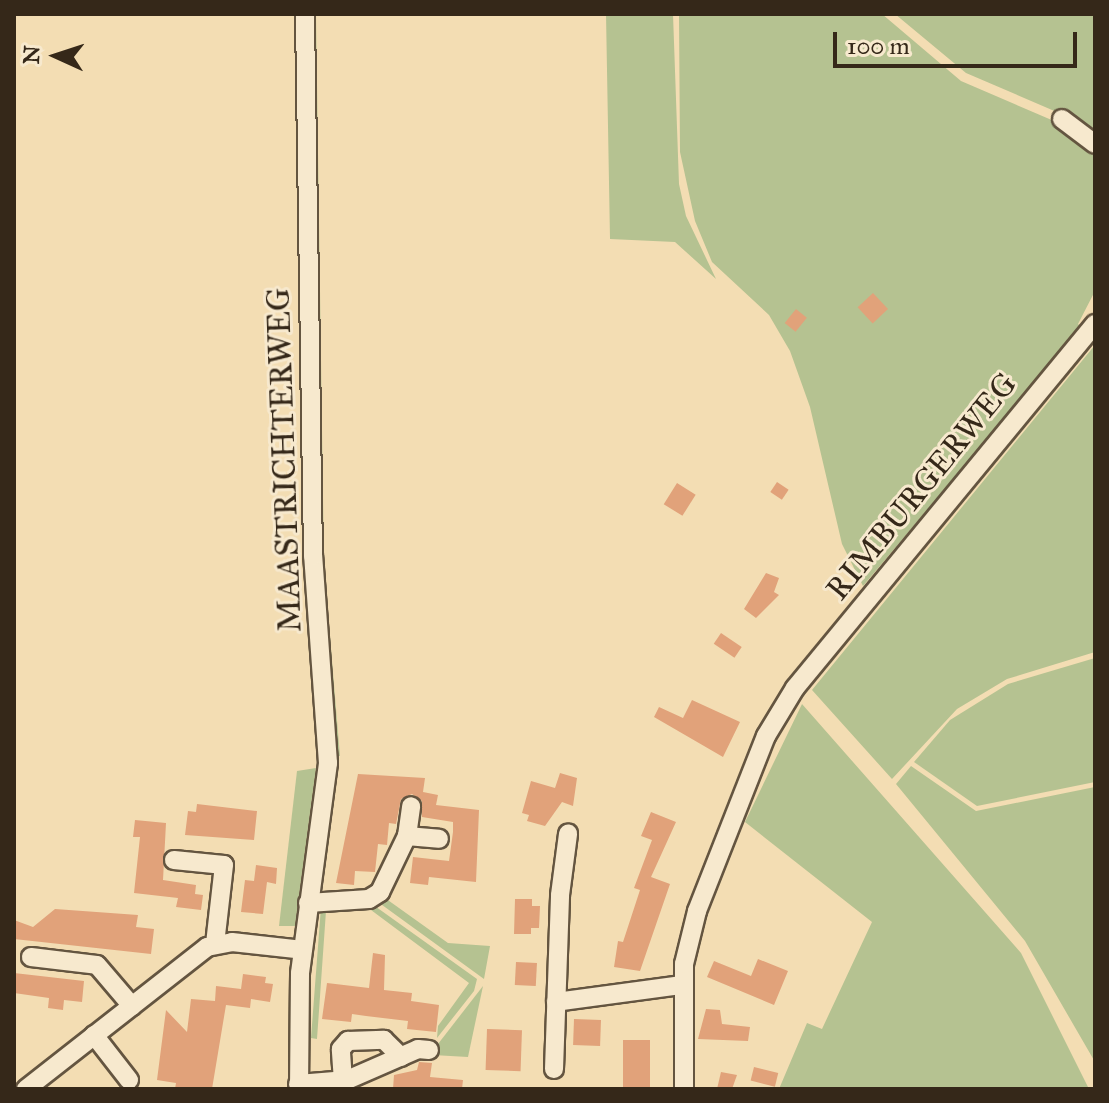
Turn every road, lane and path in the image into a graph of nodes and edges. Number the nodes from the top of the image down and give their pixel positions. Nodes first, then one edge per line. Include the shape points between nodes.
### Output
1 (305, 14) edge
2 (1062, 119) dead end
3 (1095, 144) edge
4 (1095, 324) edge
5 (411, 806) dead end
6 (568, 834) dead end
7 (407, 836) junction
8 (439, 839) dead end
9 (174, 860) dead end
10 (308, 903) junction
11 (215, 944) junction
12 (303, 950) junction
13 (31, 957) dead end
14 (681, 985) junction
15 (556, 1002) junction
16 (132, 1006) junction
17 (94, 1035) junction
18 (429, 1050) dead end
19 (401, 1057) junction
20 (554, 1069) dead end
21 (129, 1080) dead end
22 (343, 1081) junction
23 (299, 1087) edge
24 (26, 1089) edge
25 (684, 1089) edge

1 - 10 street, MAASTRICHTERWEG via 313,556 328,728 326,788
2 - 3 street
4 - 14 street, RIMBURGERWEG via 795,688 766,736 731,818 697,911
5 - 7 street
6 - 15 street
7 - 8 street
7 - 10 street via 375,896
9 - 11 street via 224,865
10 - 12 street, MAASTRICHTERWEG
11 - 12 street
11 - 16 street
12 - 23 street, MAASTRICHTERWEG
13 - 16 street via 97,965
14 - 15 street
14 - 25 street, RIMBURGERWEG
15 - 20 street
16 - 17 street
17 - 21 street
17 - 24 street
18 - 19 street, MAASTRICHTERWEG
19 - 22 street, MAASTRICHTERWEG
19 - 22 street via 384,1040 348,1041 341,1049
22 - 23 street, MAASTRICHTERWEG

